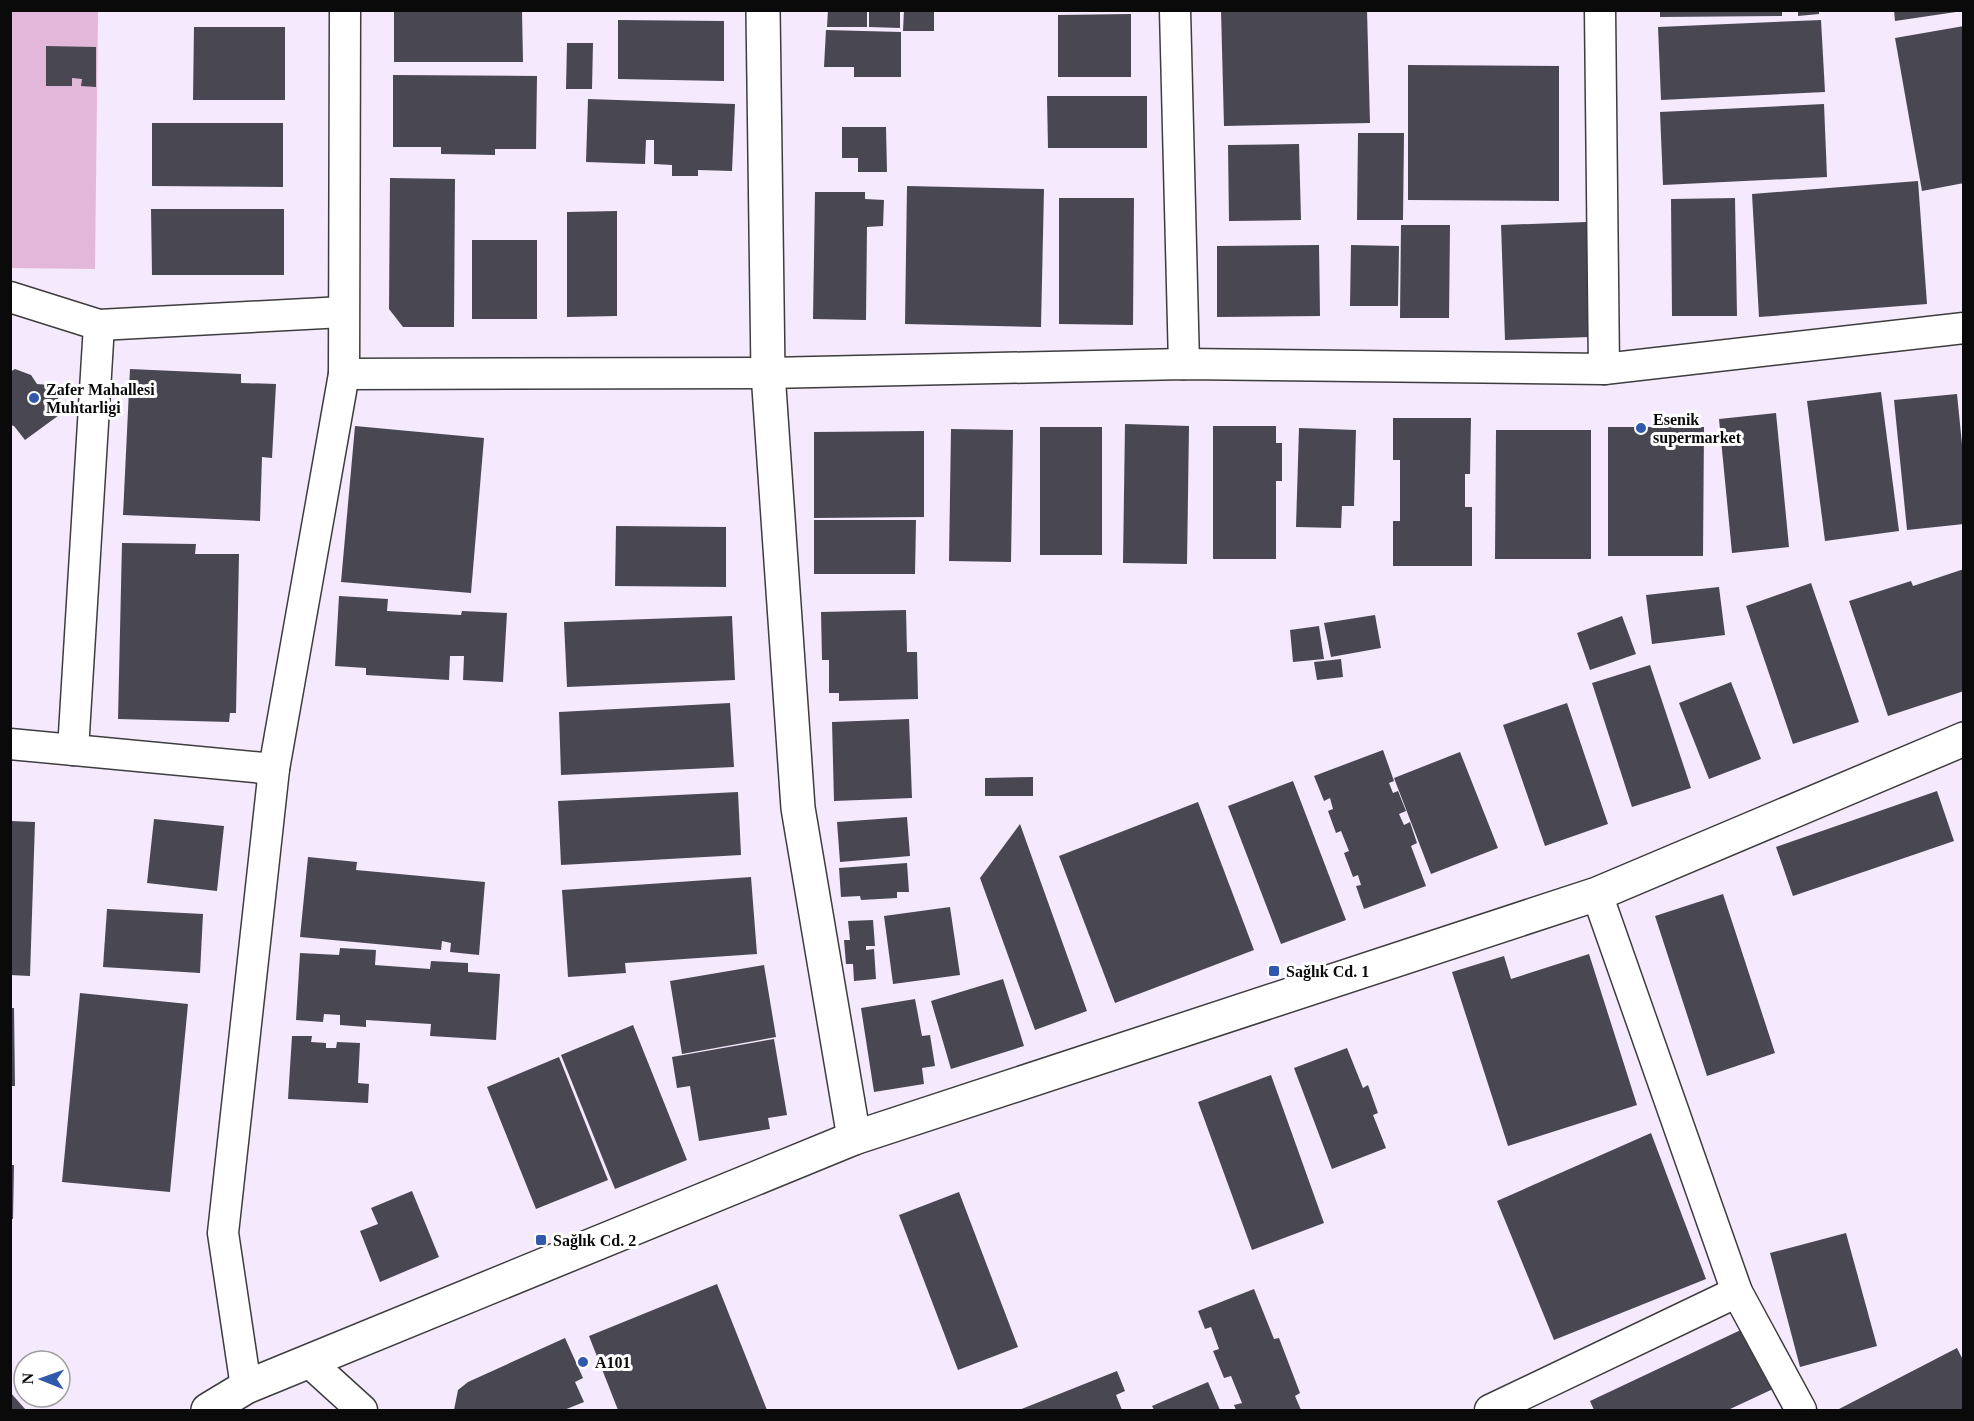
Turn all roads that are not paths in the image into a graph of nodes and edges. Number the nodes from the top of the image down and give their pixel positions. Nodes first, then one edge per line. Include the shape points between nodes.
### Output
1 (345, 10) edge
2 (763, 10) edge
3 (1175, 10) edge
4 (1600, 10) edge
5 (10, 297) edge
6 (344, 312) junction
7 (99, 325) junction
8 (1964, 327) edge
9 (1184, 364) junction
10 (1604, 369) junction
11 (768, 373) junction
12 (344, 374) junction
13 (1964, 739) edge
14 (10, 744) edge
15 (74, 750) junction
16 (274, 769) junction
17 (1597, 894) junction
18 (854, 1138) junction
19 (1737, 1292) junction
20 (309, 1361) junction
21 (246, 1387) junction
22 (208, 1410) edge
23 (362, 1410) edge
24 (1490, 1410) edge
25 (1801, 1410) edge

1 - 6 street
2 - 11 street
3 - 9 street
4 - 10 street
5 - 7 street
6 - 7 street
6 - 12 street
7 - 15 street
8 - 10 street
9 - 10 street
9 - 11 street
11 - 12 street
11 - 18 street via 798,808
12 - 16 street
13 - 17 street
14 - 15 street
15 - 16 street
16 - 21 street via 223,1233
17 - 18 street
17 - 19 street
18 - 20 street
19 - 24 street
19 - 25 street
20 - 21 street
20 - 23 street
21 - 22 street

